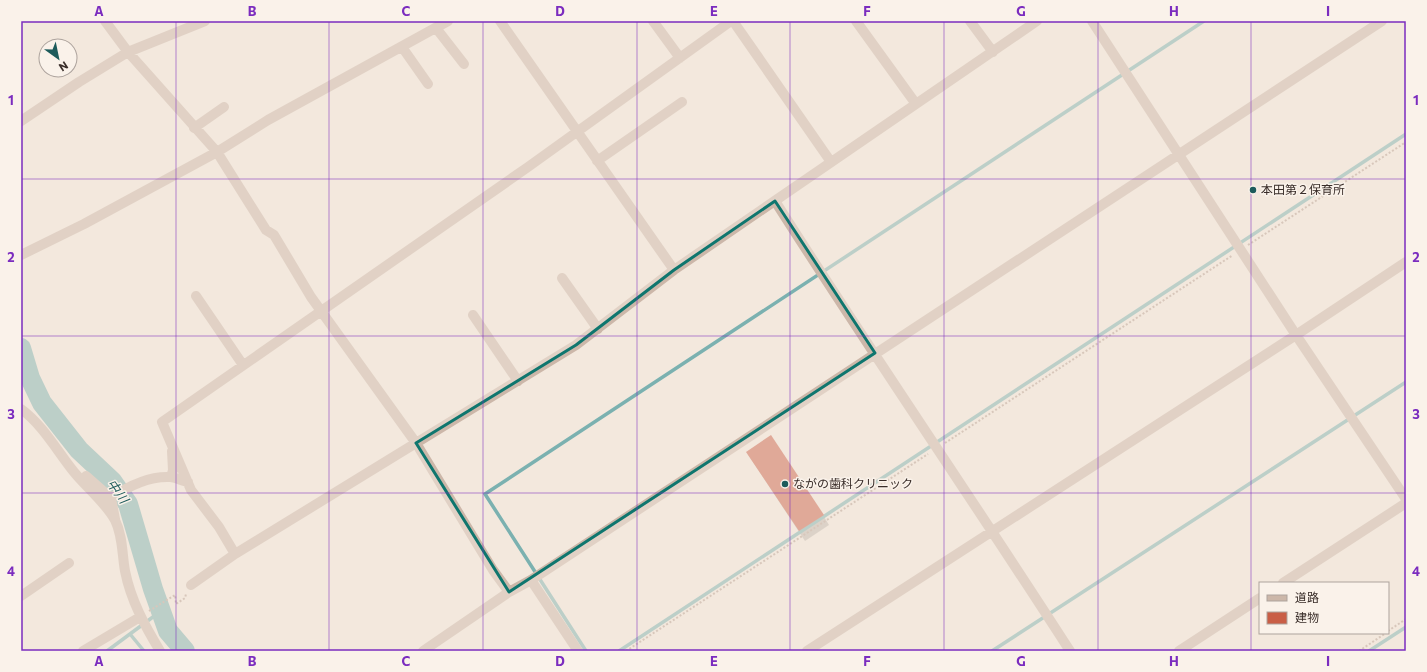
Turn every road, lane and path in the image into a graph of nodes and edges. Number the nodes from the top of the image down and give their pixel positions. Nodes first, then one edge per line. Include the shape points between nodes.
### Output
1 (105, 21) edge
2 (205, 21) edge
3 (448, 21) edge
4 (500, 21) edge
5 (653, 21) edge
6 (732, 21) edge
7 (856, 21) edge
8 (970, 21) edge
9 (1037, 21) edge
10 (1092, 21) edge
11 (1382, 21) edge
12 (436, 28) junction
13 (402, 47) junction
14 (128, 52) junction
15 (993, 52) junction
16 (680, 58) junction
17 (464, 64) dead end
18 (428, 84) dead end
19 (682, 102) dead end
20 (916, 104) junction
21 (224, 107) dead end
22 (21, 121) edge
23 (194, 128) junction
24 (576, 132) junction
25 (1406, 142) edge
26 (217, 152) junction
27 (1179, 154) junction
28 (597, 161) junction
29 (831, 162) junction
30 (776, 201) junction
31 (1246, 246) dead end
32 (1239, 250) dead end
33 (21, 255) edge
34 (1406, 262) edge
35 (674, 270) junction
36 (562, 278) dead end
37 (196, 296) dead end
38 (321, 310) junction
39 (473, 315) dead end
40 (598, 329) junction
41 (1296, 335) junction
42 (875, 353) junction
43 (243, 365) junction
44 (518, 381) junction
45 (21, 410) edge
46 (416, 443) junction
47 (172, 444) junction
48 (939, 446) dead end
49 (933, 451) dead end
50 (67, 463) junction
51 (171, 476) junction
52 (188, 482) junction
53 (113, 496) junction
54 (1406, 499) edge
55 (1406, 503) edge
56 (115, 521) junction
57 (993, 532) junction
58 (235, 554) junction
59 (68, 563) dead end
60 (531, 580) junction
61 (1285, 582) edge
62 (191, 585) joint
63 (509, 592) junction
64 (21, 596) edge
65 (1259, 599) edge
66 (140, 617) junction
67 (1406, 620) edge
68 (1389, 631) edge
69 (1384, 634) edge
70 (83, 651) edge
71 (160, 651) edge
72 (423, 651) edge
73 (578, 651) edge
74 (626, 651) edge
75 (806, 651) edge
76 (1070, 651) edge
77 (1179, 651) edge
78 (1359, 651) edge

1 - 14 street
2 - 14 street
3 - 12 street
4 - 24 street
5 - 16 street
6 - 16 street
6 - 29 street
7 - 20 street
8 - 15 street
9 - 15 street
10 - 27 street
11 - 27 street
12 - 13 street
12 - 17 street
13 - 18 street
13 - 26 street via 268,120
14 - 22 street
14 - 23 street
15 - 20 street
16 - 24 street
19 - 28 street
20 - 29 street
21 - 23 street
23 - 26 street
24 - 28 street
24 - 38 street
25 - 31 path
26 - 33 street
26 - 38 street
27 - 41 street
27 - 42 street
28 - 35 street
29 - 30 street
30 - 35 street
30 - 42 street via 832,291
32 - 48 path
34 - 41 street
35 - 40 street
36 - 40 street
37 - 43 street
38 - 43 street
38 - 46 street
39 - 44 street
40 - 44 street
41 - 54 street
41 - 57 street
42 - 57 street
42 - 60 street
43 - 47 street via 162,422
44 - 46 street
45 - 50 street via 43,431
46 - 58 street
46 - 63 street
47 - 51 street
47 - 52 street
49 - 74 path
50 - 53 street via 74,465
50 - 56 street
51 - 52 street via 178,481
51 - 53 street via 144,481
52 - 58 street
53 - 56 street
55 - 61 street
56 - 66 street via 122,542 125,572
57 - 75 street
57 - 76 street
58 - 62 street
59 - 64 street
60 - 63 street
60 - 73 street
62 - 66 path via 185,598 176,604 175,595
63 - 72 street
65 - 77 street
66 - 70 street
66 - 71 street
67 - 68 path
69 - 78 path

